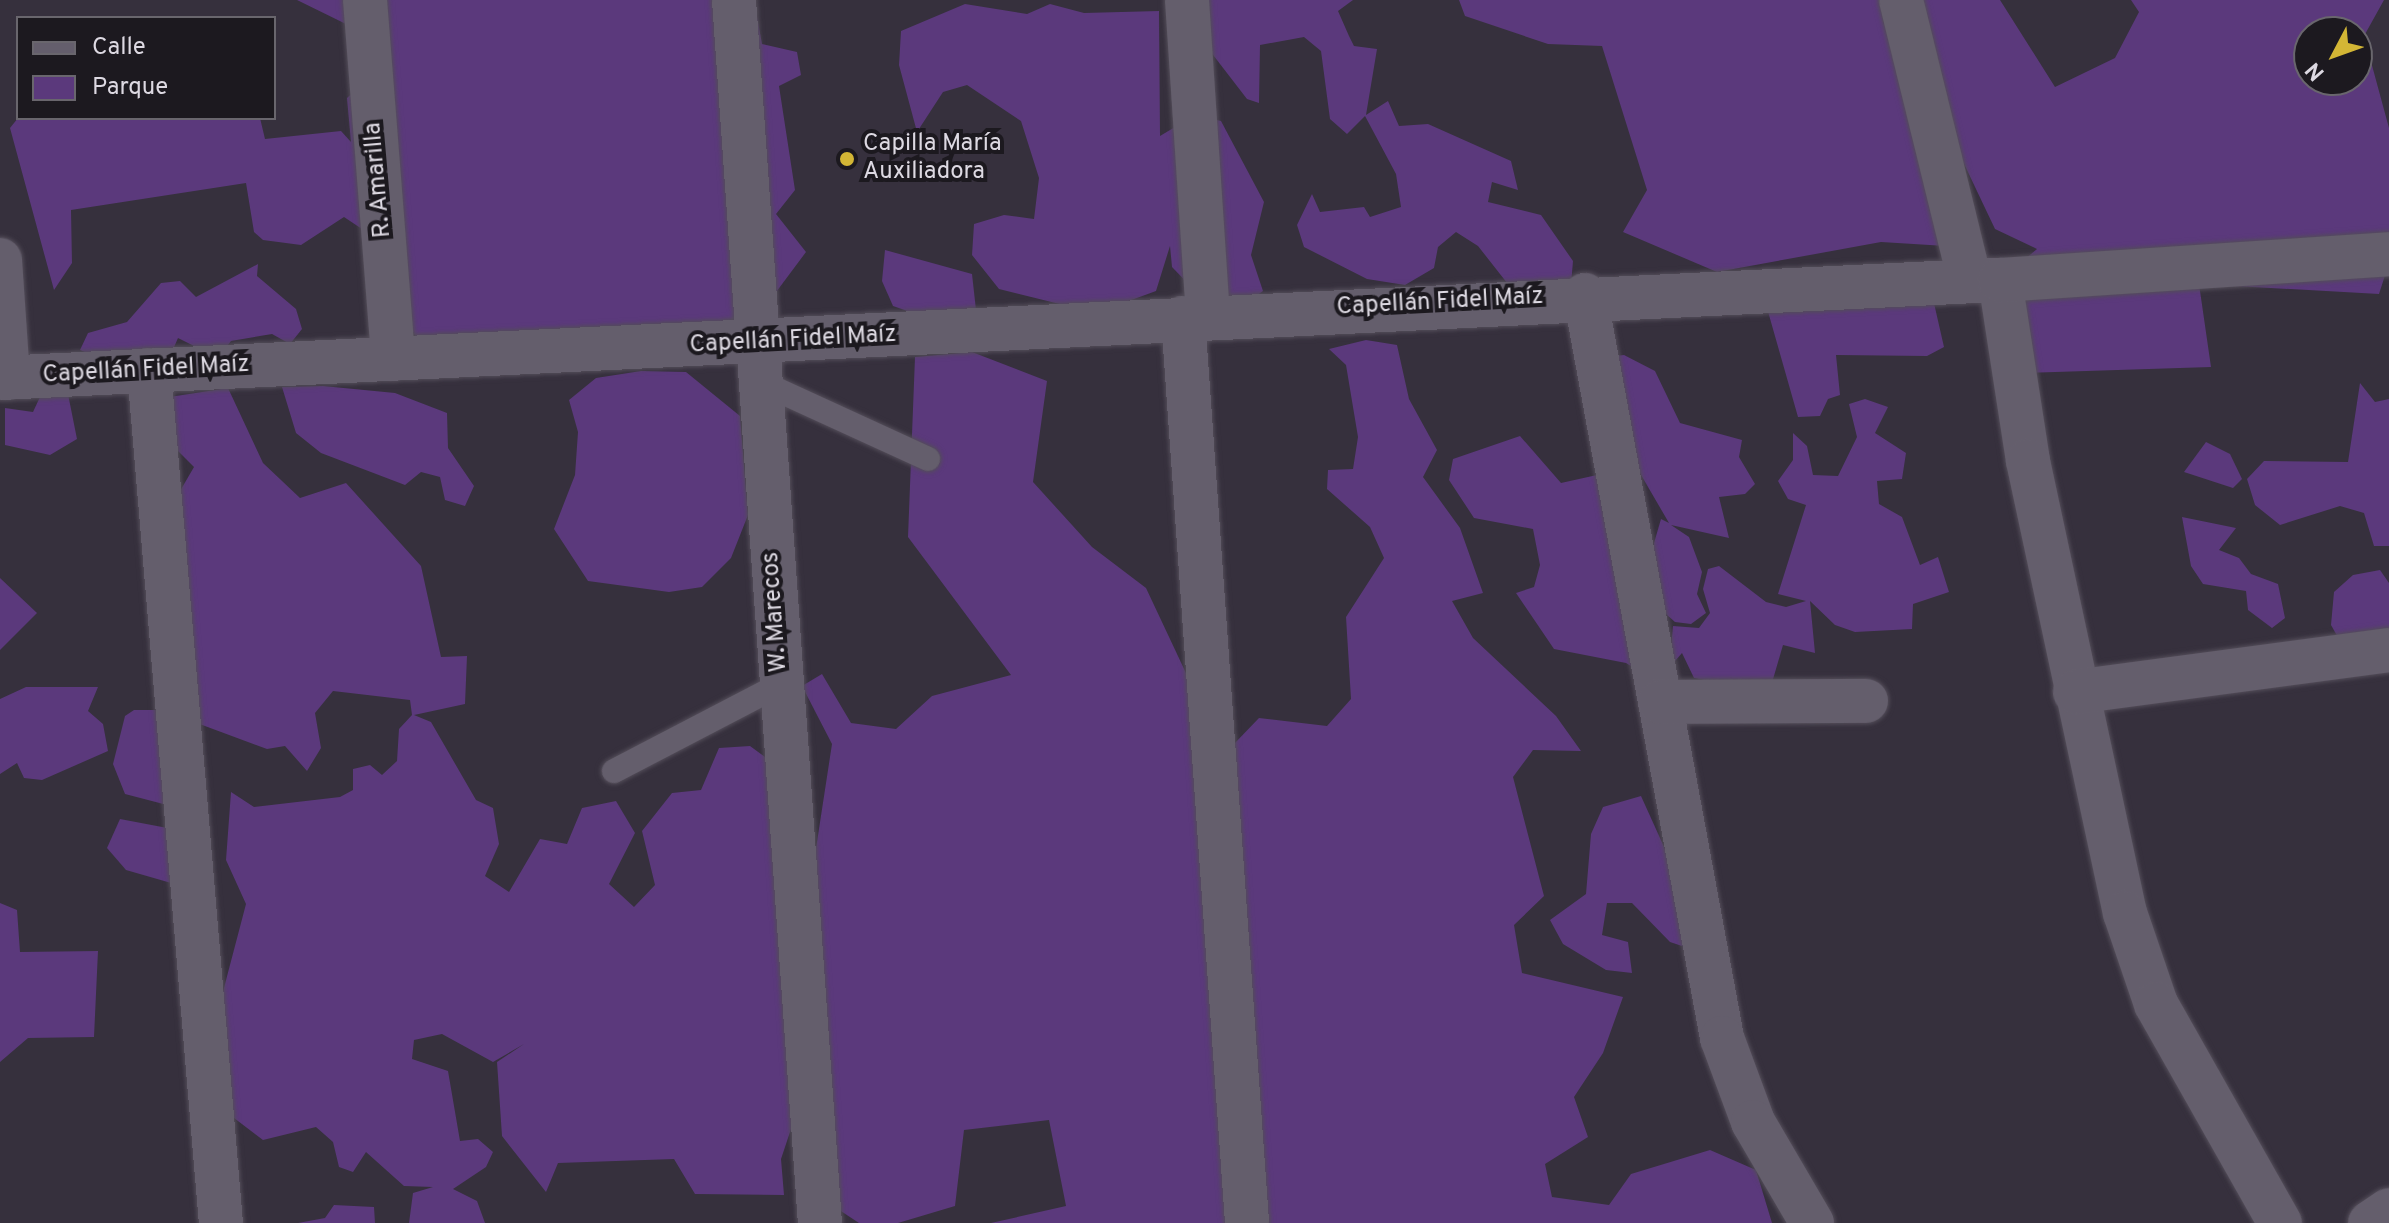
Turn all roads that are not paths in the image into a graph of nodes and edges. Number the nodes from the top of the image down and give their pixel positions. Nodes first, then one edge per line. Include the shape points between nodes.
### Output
1 (365, 0) edge
2 (734, 0) edge
3 (1187, 0) edge
4 (1901, 0) edge
5 (2389, 254) edge
6 (0, 260) edge
7 (1985, 280) junction
8 (1585, 295) junction
9 (1196, 317) junction
10 (393, 359) junction
11 (757, 362) junction
12 (149, 370) junction
13 (4, 378) edge
14 (928, 459) dead end
15 (2389, 650) edge
16 (781, 684) junction
17 (2075, 692) junction
18 (1866, 701) dead end
19 (1660, 702) junction
20 (614, 771) dead end
21 (2389, 1210) edge
22 (221, 1223) edge
23 (820, 1223) edge
24 (1247, 1223) edge
25 (1812, 1223) edge
26 (2280, 1223) edge
27 (2370, 1223) edge

1 - 10 street, R. Amarilla
2 - 11 street, W. Marecos
3 - 9 street
4 - 7 street
5 - 7 street, Capellán Fidel Maíz
6 - 13 street
7 - 8 street, Capellán Fidel Maíz
7 - 17 street
8 - 9 street, Capellán Fidel Maíz
8 - 19 street
9 - 11 street, Capellán Fidel Maíz
9 - 24 street
10 - 11 street, Capellán Fidel Maíz
10 - 12 street, Capellán Fidel Maíz
11 - 14 lane
11 - 16 street, W. Marecos
12 - 13 street, Capellán Fidel Maíz
12 - 22 street
15 - 17 street
16 - 20 lane
16 - 23 street, W. Marecos
17 - 26 street via 2125,913 2156,1004
18 - 19 street
19 - 25 street via 1722,1038 1753,1122
21 - 27 street

